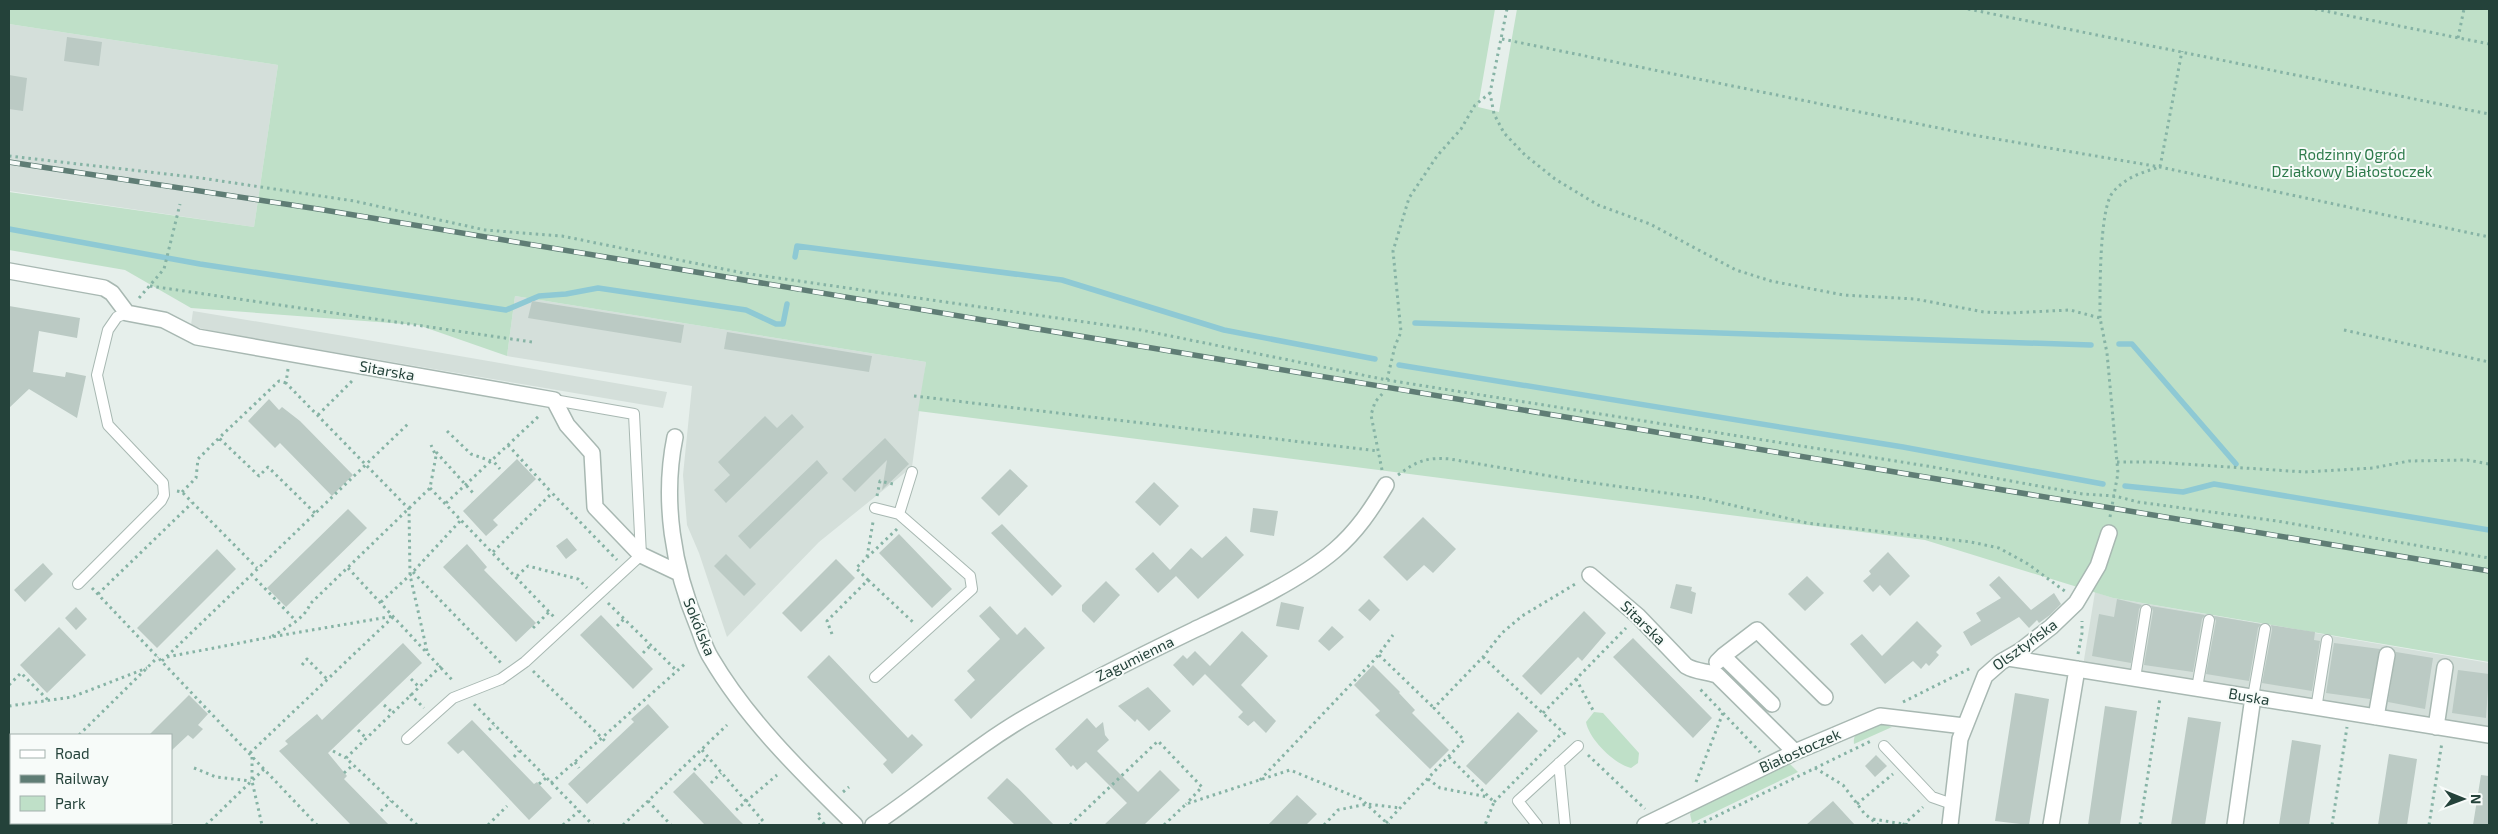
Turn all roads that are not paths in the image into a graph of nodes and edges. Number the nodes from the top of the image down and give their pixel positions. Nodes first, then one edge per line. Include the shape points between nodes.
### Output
1 (9, 271) edge
2 (127, 313) junction
3 (554, 400) junction
4 (675, 437) dead end
5 (912, 472) dead end
6 (1386, 485) road end
7 (875, 508) dead end
8 (903, 517) junction
9 (2109, 532) road end
10 (641, 555) junction
11 (679, 573) junction
12 (1590, 575) road end
13 (81, 581) road end
14 (2146, 610) dead end
15 (2209, 620) dead end
16 (2265, 629) dead end
17 (2327, 640) dead end
18 (2387, 655) dead end
19 (1723, 656) junction
20 (2004, 660) junction
21 (2446, 667) dead end
22 (2075, 669) junction
23 (1701, 671) junction
24 (875, 677) dead end
25 (2135, 678) junction
26 (2197, 688) junction
27 (1825, 697) dead end
28 (2253, 697) junction
29 (1772, 704) dead end
30 (2316, 709) junction
31 (2376, 716) junction
32 (1964, 726) junction
33 (2440, 727) junction
34 (2489, 735) edge
35 (407, 739) dead end
36 (1578, 746) dead end
37 (1884, 746) road end
38 (1795, 752) junction
39 (1559, 763) junction
40 (1952, 804) junction
41 (854, 825) edge
42 (872, 825) edge
43 (1537, 825) edge
44 (1565, 825) edge
45 (1645, 825) edge
46 (1950, 825) edge
47 (2052, 825) edge
48 (2235, 825) edge

1 - 2 street via 104,288 112,293
2 - 3 street, Sitarska via 164,320 197,337
2 - 13 lane via 117,317 108,330 97,375 105,417 108,425 163,483 164,489 161,501
3 - 10 street via 567,425 592,453 595,507
3 - 10 lane via 634,414
4 - 11 street, Sokólska via 670,503
5 - 8 lane
6 - 42 street, Zagumienna via 1364,522 1334,551 1312,566 1232,612 1098,676 1031,714 959,761
7 - 8 lane
8 - 24 lane via 970,576 972,589
9 - 20 street, Olsztyńska via 2098,566 2076,603 2051,627
10 - 11 street
10 - 35 lane via 525,662 510,673 453,698
11 - 41 street, Sokólska via 710,658 784,754
12 - 23 street, Sitarska via 1638,616 1686,666
14 - 25 lane
15 - 26 lane
16 - 28 lane
17 - 30 lane
18 - 31 street
19 - 23 street
19 - 27 street via 1756,630
19 - 29 street
20 - 22 street, Buska
20 - 32 street, Olsztyńska via 1985,676
21 - 33 street
22 - 25 street, Buska
22 - 47 street
23 - 38 street, Sitarska via 1717,675
25 - 26 street, Buska
26 - 28 street, Buska
28 - 30 street, Buska
28 - 48 street
30 - 31 street, Buska
31 - 33 street, Buska
32 - 38 street, Białostoczek via 1880,716
32 - 40 street, Olsztyńska
33 - 34 street, Buska
36 - 39 lane
37 - 40 lane via 1932,797
38 - 45 street, Białostoczek
39 - 43 lane via 1518,801
39 - 44 lane
40 - 46 street, Olsztyńska

